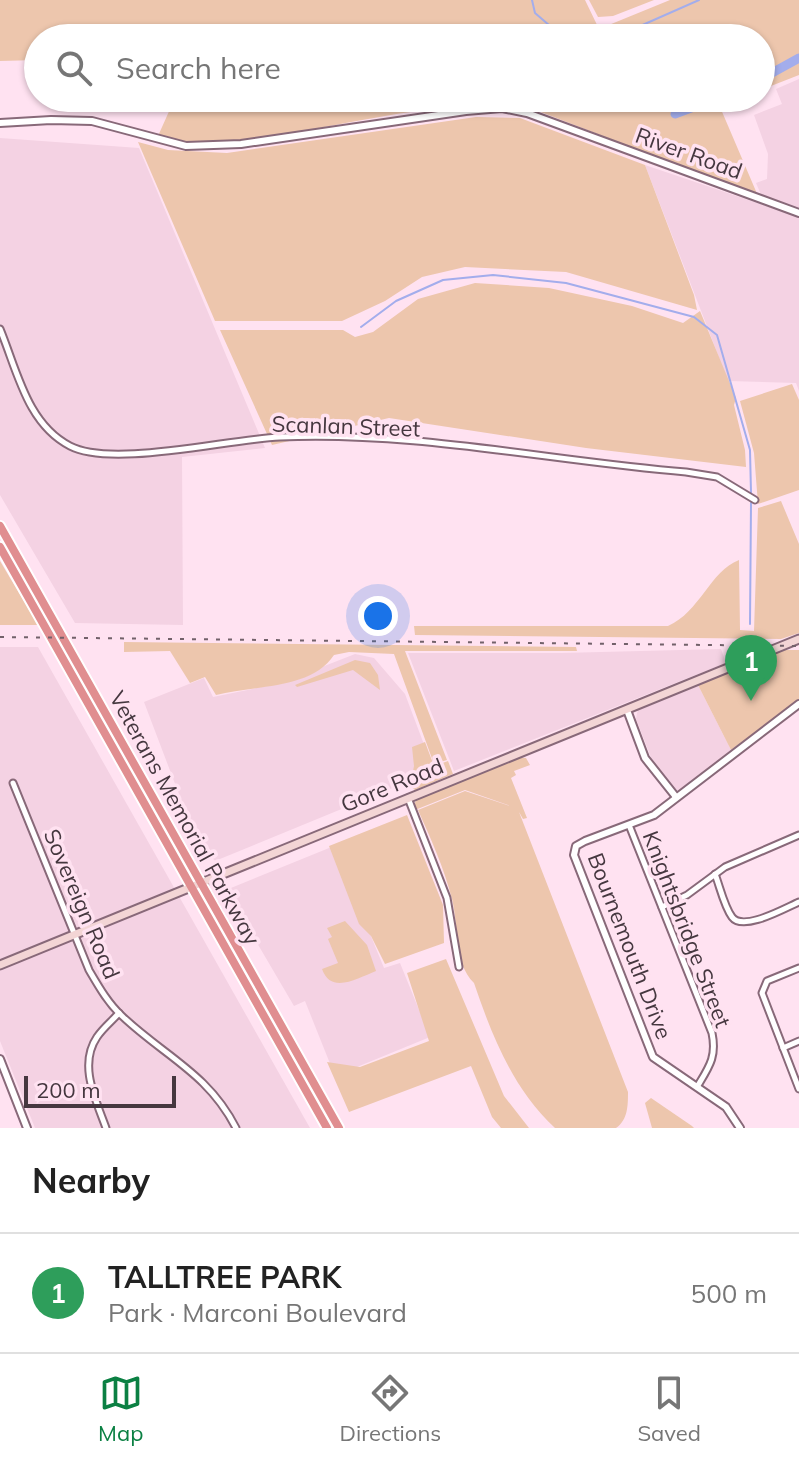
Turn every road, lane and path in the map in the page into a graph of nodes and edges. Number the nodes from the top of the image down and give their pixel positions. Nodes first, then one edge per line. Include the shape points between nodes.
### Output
1 (459, 112) edge
2 (522, 112) edge
3 (0, 123) edge
4 (799, 213) edge
5 (0, 329) edge
6 (755, 500) dead end
7 (0, 526) edge
8 (0, 547) edge
9 (799, 639) edge
10 (799, 704) edge
11 (627, 710) junction
12 (13, 783) dead end
13 (407, 797) junction
14 (676, 797) junction
15 (629, 825) junction
16 (799, 835) edge
17 (715, 874) junction
18 (197, 885) junction
19 (799, 902) edge
20 (662, 907) junction
21 (75, 935) junction
22 (0, 965) edge
23 (459, 967) dead end
24 (799, 968) edge
25 (119, 1013) junction
26 (799, 1041) edge
27 (783, 1048) junction
28 (0, 1059) edge
29 (697, 1087) junction
30 (799, 1089) edge
31 (27, 1128) edge
32 (106, 1128) edge
33 (236, 1128) edge
34 (327, 1128) edge
35 (339, 1128) edge
36 (740, 1128) edge

1 - 3 street, River Road via 241,144 186,146 92,121
2 - 4 street, River Road
5 - 6 street, Scanlan Street via 42,425 67,445 90,454 280,437 356,438 686,472 717,477
7 - 18 highway, Veterans Memorial Parkway
8 - 18 highway, Veterans Memorial Parkway
9 - 11 main road, Gore Road
10 - 14 street, Bournemouth Drive
11 - 13 main road, Gore Road
11 - 14 street via 645,758
12 - 21 street, Sovereign Road
13 - 18 main road, Gore Road
13 - 23 street via 447,898
14 - 15 street, Bournemouth Drive via 654,815
15 - 20 street, Knightsbridge Street
15 - 29 street, Bournemouth Drive via 585,841 574,855 647,1046 664,1067
16 - 17 street
17 - 19 street via 736,921 753,921
17 - 20 street
18 - 21 main road, Gore Road
18 - 34 highway, Veterans Memorial Parkway
18 - 35 highway, Veterans Memorial Parkway
20 - 29 street, Knightsbridge Street via 715,1048
21 - 22 main road, Gore Road
21 - 25 street, Sovereign Road via 89,970
24 - 27 street via 763,988
25 - 32 street via 97,1037 88,1067
25 - 33 street, Sovereign Road via 206,1083
26 - 27 street
27 - 30 street
28 - 31 street
29 - 36 street, Bournemouth Drive via 726,1107

